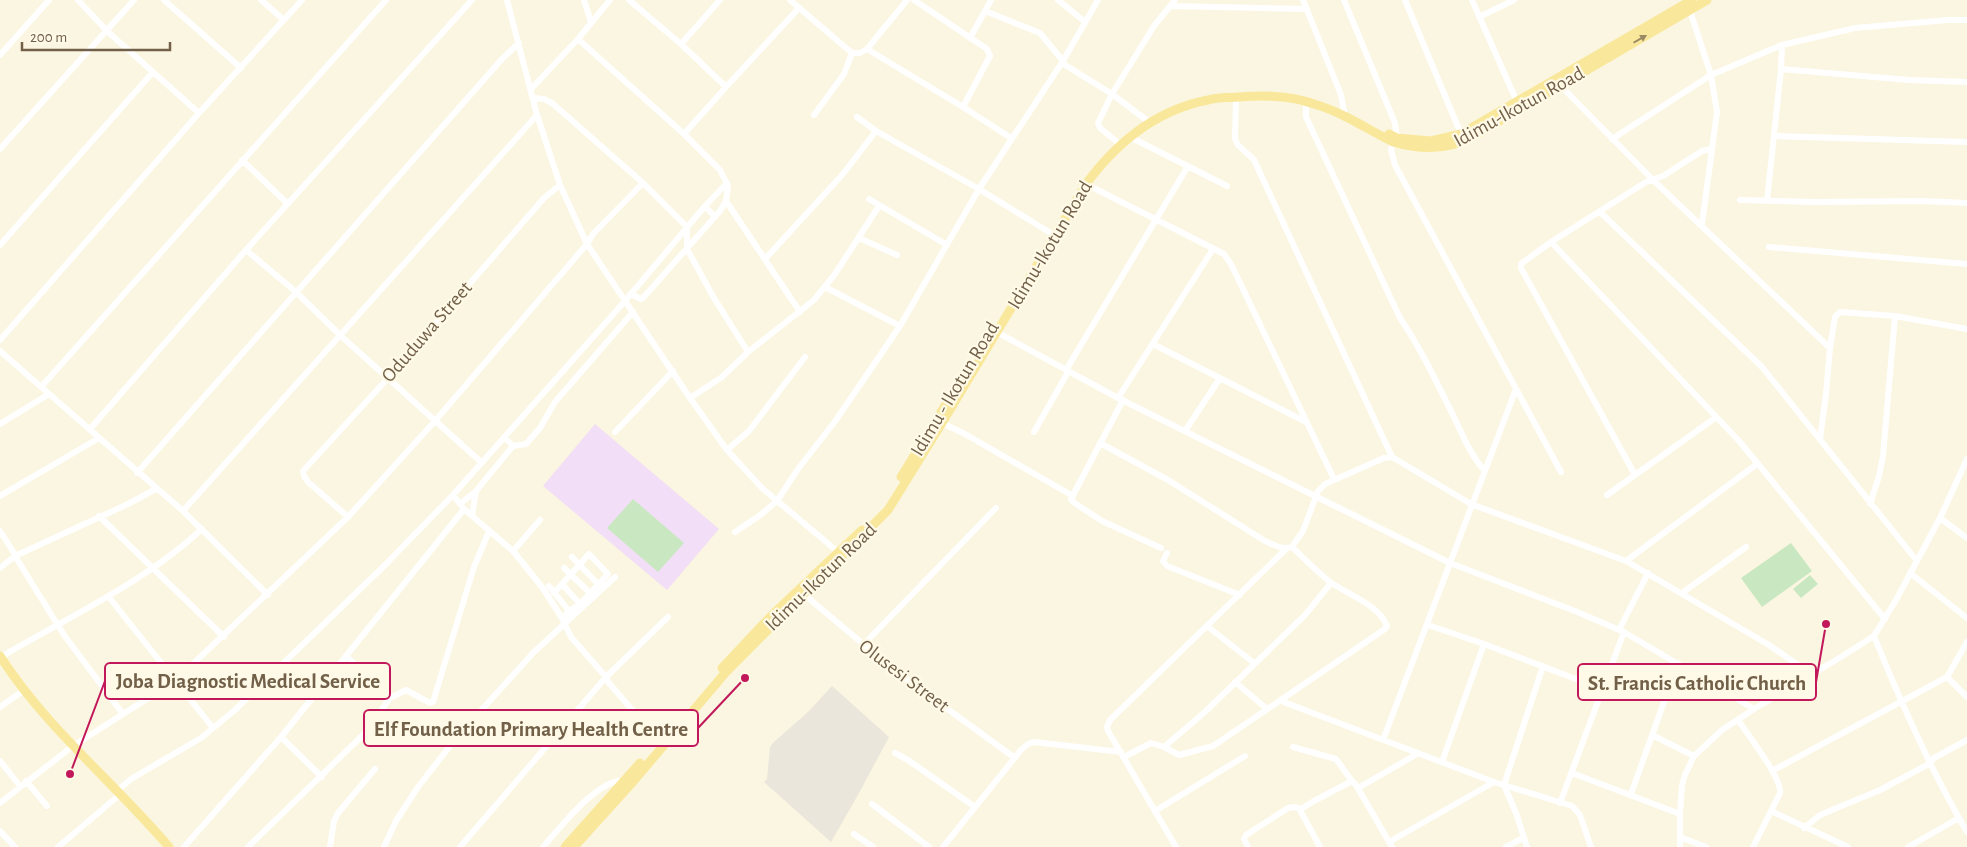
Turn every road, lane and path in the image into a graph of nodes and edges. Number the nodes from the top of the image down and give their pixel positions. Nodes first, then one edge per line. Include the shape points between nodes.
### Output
1 (49, 0) edge
2 (78, 0) edge
3 (134, 0) edge
4 (164, 0) edge
5 (261, 0) edge
6 (302, 0) edge
7 (386, 0) edge
8 (472, 0) edge
9 (507, 0) edge
10 (584, 0) edge
11 (610, 0) edge
12 (629, 0) edge
13 (720, 0) edge
14 (790, 0) edge
15 (907, 0) edge
16 (914, 0) edge
17 (991, 0) edge
18 (1058, 0) edge
19 (1098, 0) edge
20 (1241, 0) edge
21 (1303, 0) edge
22 (1344, 0) edge
23 (1404, 0) edge
24 (1472, 0) edge
25 (1514, 0) edge
26 (1707, 0) edge
27 (1173, 3) edge
28 (1691, 4) edge
29 (1244, 7) junction
30 (799, 8) junction
31 (1307, 9) junction
32 (984, 11) junction
33 (1479, 16) junction
34 (284, 20) junction
35 (1967, 20) edge
36 (592, 22) junction
37 (1085, 22) junction
38 (107, 31) junction
39 (970, 38) junction
40 (578, 39) junction
41 (519, 43) junction
42 (681, 44) junction
43 (1782, 45) junction
44 (867, 49) junction
45 (852, 53) junction
46 (0, 56) edge
47 (1063, 62) junction
48 (241, 68) junction
49 (1781, 69) junction
50 (154, 72) junction
51 (1711, 75) junction
52 (1967, 82) edge
53 (1560, 85) junction
54 (726, 87) junction
55 (532, 89) junction
56 (1112, 94) junction
57 (1242, 95) junction
58 (534, 98) junction
59 (1306, 101) junction
60 (1517, 102) junction
61 (964, 107) junction
62 (1344, 111) junction
63 (199, 113) junction
64 (538, 115) junction
65 (814, 115) dead end
66 (857, 117) dead end
67 (1145, 119) junction
68 (876, 131) junction
69 (684, 134) junction
70 (1461, 134) junction
71 (1774, 136) junction
72 (1130, 137) junction
73 (1011, 138) junction
74 (1612, 139) junction
75 (1395, 140) junction
76 (1116, 141) junction
77 (1967, 142) edge
78 (0, 149) edge
79 (1712, 149) junction
80 (242, 160) junction
81 (1188, 166) junction
82 (1652, 179) junction
83 (726, 180) junction
84 (643, 183) junction
85 (1086, 184) junction
86 (560, 185) junction
87 (1227, 186) dead end
88 (979, 190) junction
89 (870, 199) dead end
90 (1740, 200) dead end
91 (726, 201) junction
92 (1766, 201) junction
93 (1967, 203) edge
94 (288, 204) junction
95 (705, 206) junction
96 (879, 206) junction
97 (1600, 212) junction
98 (715, 217) junction
99 (1156, 220) junction
100 (1702, 224) junction
101 (687, 227) junction
102 (1049, 232) junction
103 (859, 238) junction
104 (1551, 242) junction
105 (588, 244) junction
106 (0, 245) edge
107 (946, 245) junction
108 (1769, 247) dead end
109 (687, 249) junction
110 (1213, 249) junction
111 (246, 250) junction
112 (897, 255) dead end
113 (765, 260) junction
114 (1967, 264) edge
115 (825, 287) junction
116 (296, 292) junction
117 (631, 294) junction
118 (625, 301) junction
119 (632, 312) junction
120 (800, 312) junction
121 (1895, 316) junction
122 (900, 326) junction
123 (1967, 330) edge
124 (994, 331) junction
125 (341, 336) junction
126 (0, 340) edge
127 (1154, 344) junction
128 (1830, 348) junction
129 (0, 351) edge
130 (748, 352) junction
131 (805, 357) dead end
132 (672, 371) junction
133 (1067, 371) junction
134 (388, 378) junction
135 (1220, 378) junction
136 (41, 387) junction
137 (1516, 389) junction
138 (49, 394) junction
139 (690, 398) junction
140 (1121, 399) junction
141 (1715, 418) junction
142 (435, 421) junction
143 (1306, 422) junction
144 (0, 424) edge
145 (942, 424) junction
146 (90, 429) junction
147 (1185, 431) junction
148 (615, 432) dead end
149 (1034, 432) dead end
150 (504, 437) junction
151 (99, 438) junction
152 (1820, 439) junction
153 (1100, 443) junction
154 (513, 446) junction
155 (727, 450) junction
156 (1392, 457) junction
157 (1967, 459) edge
158 (481, 462) junction
159 (1757, 464) junction
160 (1484, 470) junction
161 (1561, 472) dead end
162 (137, 473) junction
163 (1635, 476) junction
164 (1334, 479) junction
165 (156, 489) junction
166 (476, 491) junction
167 (453, 495) junction
168 (1607, 495) dead end
169 (0, 496) edge
170 (1073, 496) junction
171 (1316, 496) junction
172 (777, 501) junction
173 (1471, 504) junction
174 (1870, 504) junction
175 (462, 507) junction
176 (996, 508) dead end
177 (183, 511) junction
178 (100, 516) junction
179 (472, 516) junction
180 (348, 518) junction
181 (1940, 518) junction
182 (540, 520) dead end
183 (202, 529) junction
184 (0, 531) edge
185 (489, 531) junction
186 (735, 532) dead end
187 (1967, 538) edge
188 (1746, 547) dead end
189 (1290, 548) junction
190 (514, 551) junction
191 (837, 551) junction
192 (14, 555) junction
193 (572, 557) dead end
194 (1626, 561) junction
195 (1917, 561) junction
196 (1450, 563) junction
197 (579, 565) junction
198 (154, 567) junction
199 (0, 568) edge
200 (564, 568) dead end
201 (1648, 573) junction
202 (1910, 573) junction
203 (570, 575) junction
204 (615, 577) dead end
205 (1331, 583) junction
206 (562, 584) junction
207 (598, 584) junction
208 (549, 586) dead end
209 (801, 591) junction
210 (554, 592) junction
211 (1682, 593) junction
212 (590, 594) junction
213 (268, 595) junction
214 (1240, 595) junction
215 (108, 596) junction
216 (580, 604) junction
217 (570, 611) junction
218 (668, 617) dead end
219 (562, 618) junction
220 (1885, 618) junction
221 (1967, 618) edge
222 (58, 623) junction
223 (564, 625) junction
224 (1207, 626) junction
225 (1431, 626) dead end
226 (1622, 631) junction
227 (1874, 636) junction
228 (224, 637) junction
229 (1967, 642) edge
230 (1484, 644) junction
231 (863, 645) junction
232 (0, 657) edge
233 (347, 657) junction
234 (1254, 663) junction
235 (1678, 663) junction
236 (0, 665) edge
237 (1543, 666) junction
238 (1811, 674) junction
239 (606, 676) junction
240 (1947, 677) junction
241 (175, 682) junction
242 (1235, 682) junction
243 (1602, 689) junction
244 (20, 693) junction
245 (1967, 697) edge
246 (390, 698) junction
247 (1281, 701) junction
248 (1900, 702) junction
249 (0, 707) edge
250 (36, 709) junction
251 (1267, 709) junction
252 (1754, 709) junction
253 (123, 714) junction
254 (1738, 720) junction
255 (213, 728) junction
256 (671, 731) junction
257 (1652, 735) junction
258 (282, 737) junction
259 (1383, 740) junction
260 (1967, 740) edge
261 (659, 741) junction
262 (1164, 746) junction
263 (1293, 747) dead end
264 (71, 748) junction
265 (895, 754) dead end
266 (1417, 754) junction
267 (1123, 755) junction
268 (1246, 756) dead end
269 (1694, 756) junction
270 (1014, 758) junction
271 (0, 761) edge
272 (1442, 762) junction
273 (1929, 764) junction
274 (375, 770) dead end
275 (1772, 771) junction
276 (1572, 773) junction
277 (322, 777) junction
278 (26, 781) junction
279 (625, 781) junction
280 (1352, 782) junction
281 (1494, 782) junction
282 (1504, 785) junction
283 (20, 786) junction
284 (1358, 788) junction
285 (118, 794) junction
286 (1631, 794) junction
287 (0, 803) edge
288 (1560, 803) junction
289 (872, 804) dead end
290 (47, 806) dead end
291 (975, 807) junction
292 (1301, 810) junction
293 (1155, 811) junction
294 (1771, 811) junction
295 (1680, 814) junction
296 (1959, 818) junction
297 (1804, 828) junction
298 (0, 831) edge
299 (1967, 832) edge
300 (1525, 833) junction
301 (854, 834) dead end
302 (1680, 837) junction
303 (1391, 845) edge
304 (15, 847) edge
305 (58, 847) edge
306 (161, 847) edge
307 (170, 847) edge
308 (184, 847) edge
309 (248, 847) edge
310 (330, 847) edge
311 (384, 847) edge
312 (460, 847) edge
313 (543, 847) edge
314 (565, 847) edge
315 (574, 847) edge
316 (872, 847) edge
317 (928, 847) edge
318 (943, 847) edge
319 (1176, 847) edge
320 (1248, 847) edge
321 (1320, 847) edge
322 (1506, 847) edge
323 (1527, 847) edge
324 (1591, 847) edge
325 (1680, 847) edge
326 (1706, 847) edge
327 (1752, 847) edge
328 (1848, 847) edge
329 (1908, 847) edge

1 - 46 street
2 - 38 street
3 - 38 street
4 - 48 street
5 - 34 street
6 - 34 street
7 - 80 street
8 - 94 street
9 - 41 street
10 - 36 street
11 - 36 street
12 - 42 street
13 - 42 street
14 - 30 street
15 - 44 street
16 - 39 street
17 - 32 street
18 - 37 street
19 - 37 street
20 - 29 street
21 - 31 street
22 - 75 street via 1395,123
23 - 70 street
24 - 33 street
25 - 33 street
26 - 28 main road, Idimu-Ikotun Road
27 - 29 street
27 - 56 street via 1154,26
28 - 51 street via 1692,17
53 -> 28 main road, Idimu-Ikotun Road
28 - 60 main road, Idimu - Ikotun Road
29 - 31 street
30 - 45 street
30 - 54 street
31 - 62 street via 1342,95
32 - 39 street
32 - 47 street via 1040,33
33 - 60 street
34 - 48 street
35 - 43 street via 1855,28
36 - 40 street
37 - 47 street
38 - 50 street
38 - 78 street
39 - 61 street via 987,49 990,56
40 - 55 street
40 - 69 street
41 - 55 street
41 - 116 street
42 - 54 street
43 - 49 street
43 - 51 street
44 - 45 street
44 - 61 street
45 - 65 street via 844,74
47 - 56 street
47 - 73 street
48 - 63 street
49 - 52 street
49 - 71 street
50 - 63 street
50 - 106 street
51 - 74 street
51 - 79 street via 1717,112
53 - 74 street
53 - 75 main road, Idimu-Ikotun Road via 1455,144 1422,148
54 - 69 street
55 - 58 street
56 - 67 street
56 - 76 street via 1097,126
57 - 59 main road, Idimu-Ikotun Road
57 - 62 main road, Idimu - Ikotun Road via 1270,90 1302,94
57 - 67 main road, Idimu - Ikotun Road via 1208,94 1187,99 1170,104
57 - 72 main road, Idimu-Ikotun Road via 1207,100 1173,110
57 - 156 street via 1235,139 1254,160
58 - 64 street
58 - 84 street via 552,103
59 - 75 main road, Idimu-Ikotun Road
59 - 160 street via 1306,117 1400,318 1467,445
60 - 70 main road, Idimu - Ikotun Road
61 - 73 street
62 - 75 main road, Idimu - Ikotun Road
63 - 126 street
64 - 86 street
64 - 125 street
66 - 68 street
67 - 76 main road, Idimu - Ikotun Road
68 - 88 street
68 - 113 street via 848,168
69 - 83 street
70 - 75 main road, Idimu - Ikotun Road via 1431,141
71 - 77 street
71 - 92 street
72 - 81 street
72 - 85 main road, Idimu-Ikotun Road via 1100,165
73 - 88 street
74 - 82 street
75 - 137 street via 1391,150 1395,165
76 - 102 main road, Idimu - Ikotun Road via 1081,180
79 - 82 street via 1702,151 1663,176
79 - 100 street
80 - 94 street
80 - 136 street
81 - 87 street
81 - 99 street
82 - 97 street
82 - 100 street
83 - 91 street
83 - 95 street
84 - 101 street
84 - 105 street via 593,234
85 - 99 street
85 - 124 main road, Idimu-Ikotun Road
86 - 105 street
86 - 134 street, Oduduwa Street via 544,198
88 - 102 street
88 - 107 street
89 - 96 street
90 - 92 street
91 - 98 street
91 - 113 street
92 - 93 street
94 - 111 street
95 - 98 street
95 - 101 street
96 - 103 street
96 - 107 street
97 - 104 street
97 - 152 street via 1762,367
98 - 109 street
99 - 110 street
99 - 133 street
100 - 128 street
101 - 109 street
101 - 117 street
102 - 124 main road, Idimu - Ikotun Road
103 - 112 street
103 - 115 street
104 - 141 street
104 - 163 street via 1525,260 1521,268
105 - 118 street
105 - 142 street
107 - 122 street
108 - 114 street
109 - 117 street via 643,299
109 - 130 street
110 - 127 street
110 - 143 street via 1224,254 1232,264
111 - 116 street
111 - 146 street
113 - 120 street
115 - 120 street
115 - 122 street
116 - 125 street
116 - 162 street
117 - 118 street
118 - 119 street
118 - 150 street
119 - 132 street
119 - 154 street via 555,402 526,444
120 - 130 street
121 - 123 street
121 - 128 street via 1840,312 1835,317
121 - 174 street via 1883,456
122 - 172 street
124 - 133 street
124 - 145 main road, Idimu-Ikotun Road
124 - 191 main road, Idimu - Ikotun Road via 886,502
125 - 134 street
125 - 177 street
127 - 135 street
127 - 140 street
128 - 152 street
129 - 136 street
130 - 139 street via 722,377
131 - 155 street via 749,431
132 - 139 street
132 - 148 street
133 - 140 street
133 - 149 street
134 - 142 street
134 - 180 street, Oduduwa Street via 303,471 308,482
135 - 143 street
135 - 147 street
136 - 138 street
137 - 160 street
137 - 161 street
138 - 144 street
138 - 146 street
139 - 155 street
140 - 147 street
140 - 153 street
141 - 159 street
141 - 163 street
142 - 158 street
142 - 180 street
143 - 164 street
145 - 170 street
145 - 209 main road, Idimu-Ikotun Road via 880,520
146 - 151 street
147 - 171 street
150 - 154 street
150 - 158 street
151 - 162 street
151 - 169 street
152 - 174 street
153 - 170 street
153 - 189 street via 1168,480 1265,541
154 - 166 street
155 - 172 street
156 - 164 street
156 - 173 street
157 - 181 street
158 - 167 street
159 - 194 street
159 - 220 street
160 - 173 street
162 - 165 street
163 - 168 street
164 - 171 street via 1325,484
165 - 177 street
165 - 178 street
166 - 175 street
166 - 179 street
167 - 175 street
167 - 255 street
170 - 214 street via 1073,502 1102,521 1164,551 1163,560 1167,566
171 - 189 street via 1303,531
171 - 196 street
172 - 186 street
172 - 191 street
173 - 194 street
173 - 196 street
174 - 195 street
175 - 179 street
175 - 233 street
176 - 231 street
177 - 183 street
178 - 192 street
178 - 198 street
179 - 185 street
180 - 213 street
181 - 187 street
181 - 195 street
182 - 190 street
183 - 198 street
183 - 213 street
184 - 192 street
185 - 190 street
185 - 246 street via 474,567 433,702 406,690
188 - 211 street
189 - 205 street
189 - 214 street
190 - 219 street
191 - 209 main road, Idimu - Ikotun Road
192 - 199 street
192 - 222 street
193 - 197 street
194 - 201 street
195 - 202 street
196 - 226 street
196 - 259 street
197 - 203 street
197 - 207 street
197 - 207 street via 589,554 608,574
198 - 215 street
198 - 228 street
200 - 203 street
201 - 211 street
201 - 226 street
202 - 220 street
202 - 221 street
203 - 206 street
203 - 212 street
204 - 223 street
205 - 234 street via 1305,615
205 - 247 street via 1375,610 1388,626
206 - 210 street
206 - 216 street
207 - 212 street
208 - 210 street
209 - 231 street, Olusesi Street
209 - 256 main road, Idimu-Ikotun Road
210 - 217 street
211 - 238 street
212 - 216 street
213 - 228 street
214 - 224 street
215 - 222 street
215 - 241 street
216 - 217 street
217 - 219 street
218 - 239 street
219 - 223 street
220 - 227 street
222 - 232 street
222 - 253 street
223 - 239 street
223 - 311 street via 534,652 457,737 418,787
224 - 234 street
224 - 267 street via 1110,720 1108,731
225 - 230 street
226 - 235 street
226 - 243 street
227 - 238 street
227 - 248 street
228 - 241 street
229 - 240 street
230 - 237 street
230 - 272 street
231 - 270 street, Olusesi Street
232 - 250 main road
233 - 246 street
233 - 258 street
234 - 242 street
235 - 252 street
235 - 257 street
236 - 244 main road
237 - 243 street
237 - 282 street
238 - 252 street
239 - 261 street
239 - 312 street
240 - 245 street
240 - 248 street
241 - 253 street
241 - 255 street
242 - 251 street
242 - 262 street
243 - 276 street
244 - 249 street
244 - 250 main road
246 - 277 street via 366,732
247 - 251 street
247 - 259 street
248 - 273 street
248 - 275 street
250 - 264 main road
251 - 262 street via 1213,746 1178,755
252 - 254 street
253 - 264 street
254 - 269 street
254 - 275 street
255 - 285 street via 131,779
256 - 261 main road
256 - 315 main road, Idimu-Ikotun Road
257 - 269 street
257 - 286 street
258 - 277 street
258 - 308 street
259 - 266 street
260 - 273 street
261 - 279 main road
262 - 267 street via 1151,743
263 - 280 street via 1336,759
264 - 278 street
264 - 285 main road
265 - 291 street
266 - 272 street
266 - 284 street
267 - 270 street via 1034,742
267 - 293 street
268 - 293 street
269 - 295 street via 1682,785
270 - 291 street
271 - 283 street
272 - 281 street
273 - 296 street
273 - 297 street via 1880,790 1820,815
274 - 310 street via 338,812
275 - 294 street via 1781,788
276 - 286 street
276 - 288 street
277 - 309 street
278 - 283 street
278 - 290 street
279 - 313 street via 610,782 601,787
279 - 314 main road
280 - 284 street
280 - 292 street
281 - 282 street
281 - 303 street
282 - 288 street
282 - 300 street
283 - 287 street
284 - 303 street
285 - 305 street
285 - 306 main road
285 - 307 main road
286 - 295 street
288 - 324 street via 1572,806 1580,815
289 - 317 street
291 - 318 street
292 - 320 street via 1288,808 1246,835
292 - 321 street
293 - 319 street
294 - 297 street
294 - 327 street
295 - 302 street
296 - 299 street
296 - 329 street
297 - 328 street
298 - 304 street
300 - 322 street
300 - 323 street
301 - 316 street
302 - 325 street
302 - 326 street

